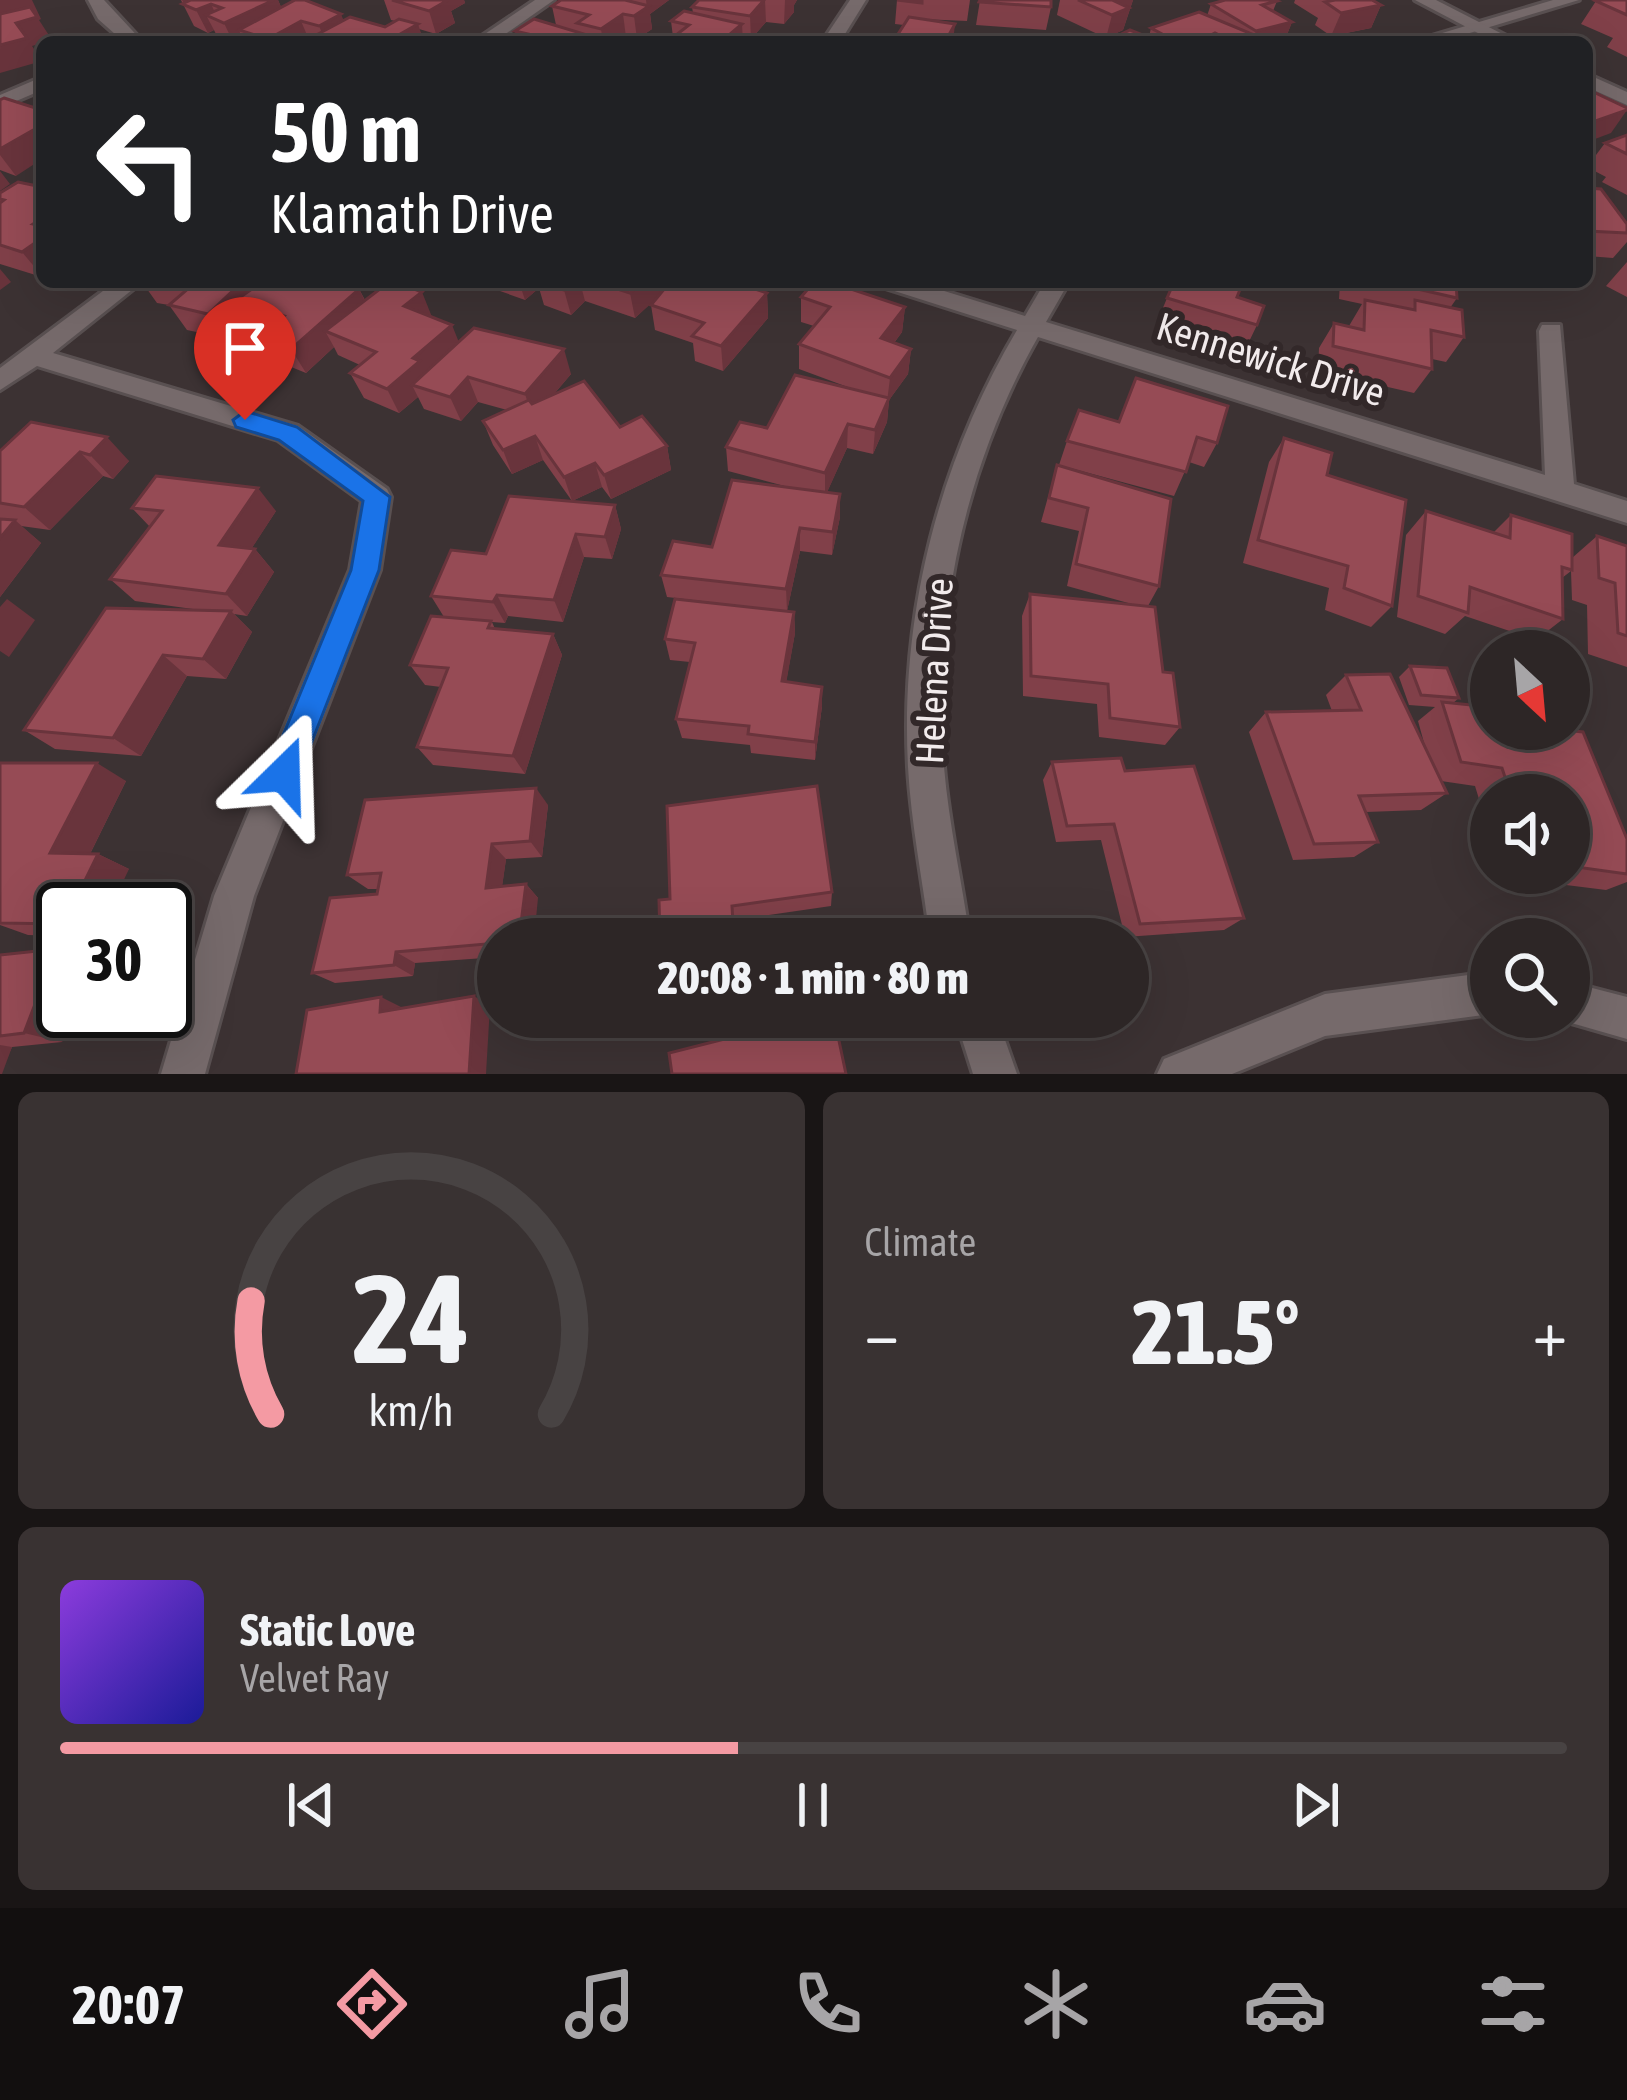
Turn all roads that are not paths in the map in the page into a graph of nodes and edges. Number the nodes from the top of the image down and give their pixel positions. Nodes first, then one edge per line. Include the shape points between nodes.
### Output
1 (96, 0) edge
2 (546, 0) edge
3 (858, 0) edge
4 (1423, 0) edge
5 (1570, 0) edge
6 (1477, 26) junction
7 (127, 36) edge
8 (491, 36) edge
9 (835, 36) edge
10 (1442, 36) edge
11 (1497, 36) edge
12 (1593, 83) edge
13 (36, 86) edge
14 (1627, 99) edge
15 (0, 102) edge
16 (122, 288) edge
17 (910, 288) edge
18 (1053, 288) edge
19 (1030, 325) junction
20 (1550, 331) dead end
21 (29, 355) junction
22 (0, 381) edge
23 (1560, 489) junction
24 (1627, 512) edge
25 (947, 918) edge
26 (1470, 996) edge
27 (1590, 1008) edge
28 (1627, 1018) edge
29 (983, 1038) edge
30 (183, 1074) edge
31 (995, 1074) edge
32 (1179, 1074) edge

1 - 7 street
2 - 8 street
3 - 9 street
4 - 6 street
5 - 6 street
6 - 10 street
6 - 11 street
12 - 14 street
13 - 15 street
16 - 21 street
17 - 19 street, Kennewick Drive
18 - 19 street, Helena Drive
19 - 23 street, Kennewick Drive
19 - 25 street, Helena Drive via 956,492 929,609 926,766
20 - 23 street
21 - 22 street
21 - 30 street via 288,434 377,497 365,570 234,896
23 - 24 street, Kennewick Drive
26 - 32 street via 1325,1015
27 - 28 street
29 - 31 street

